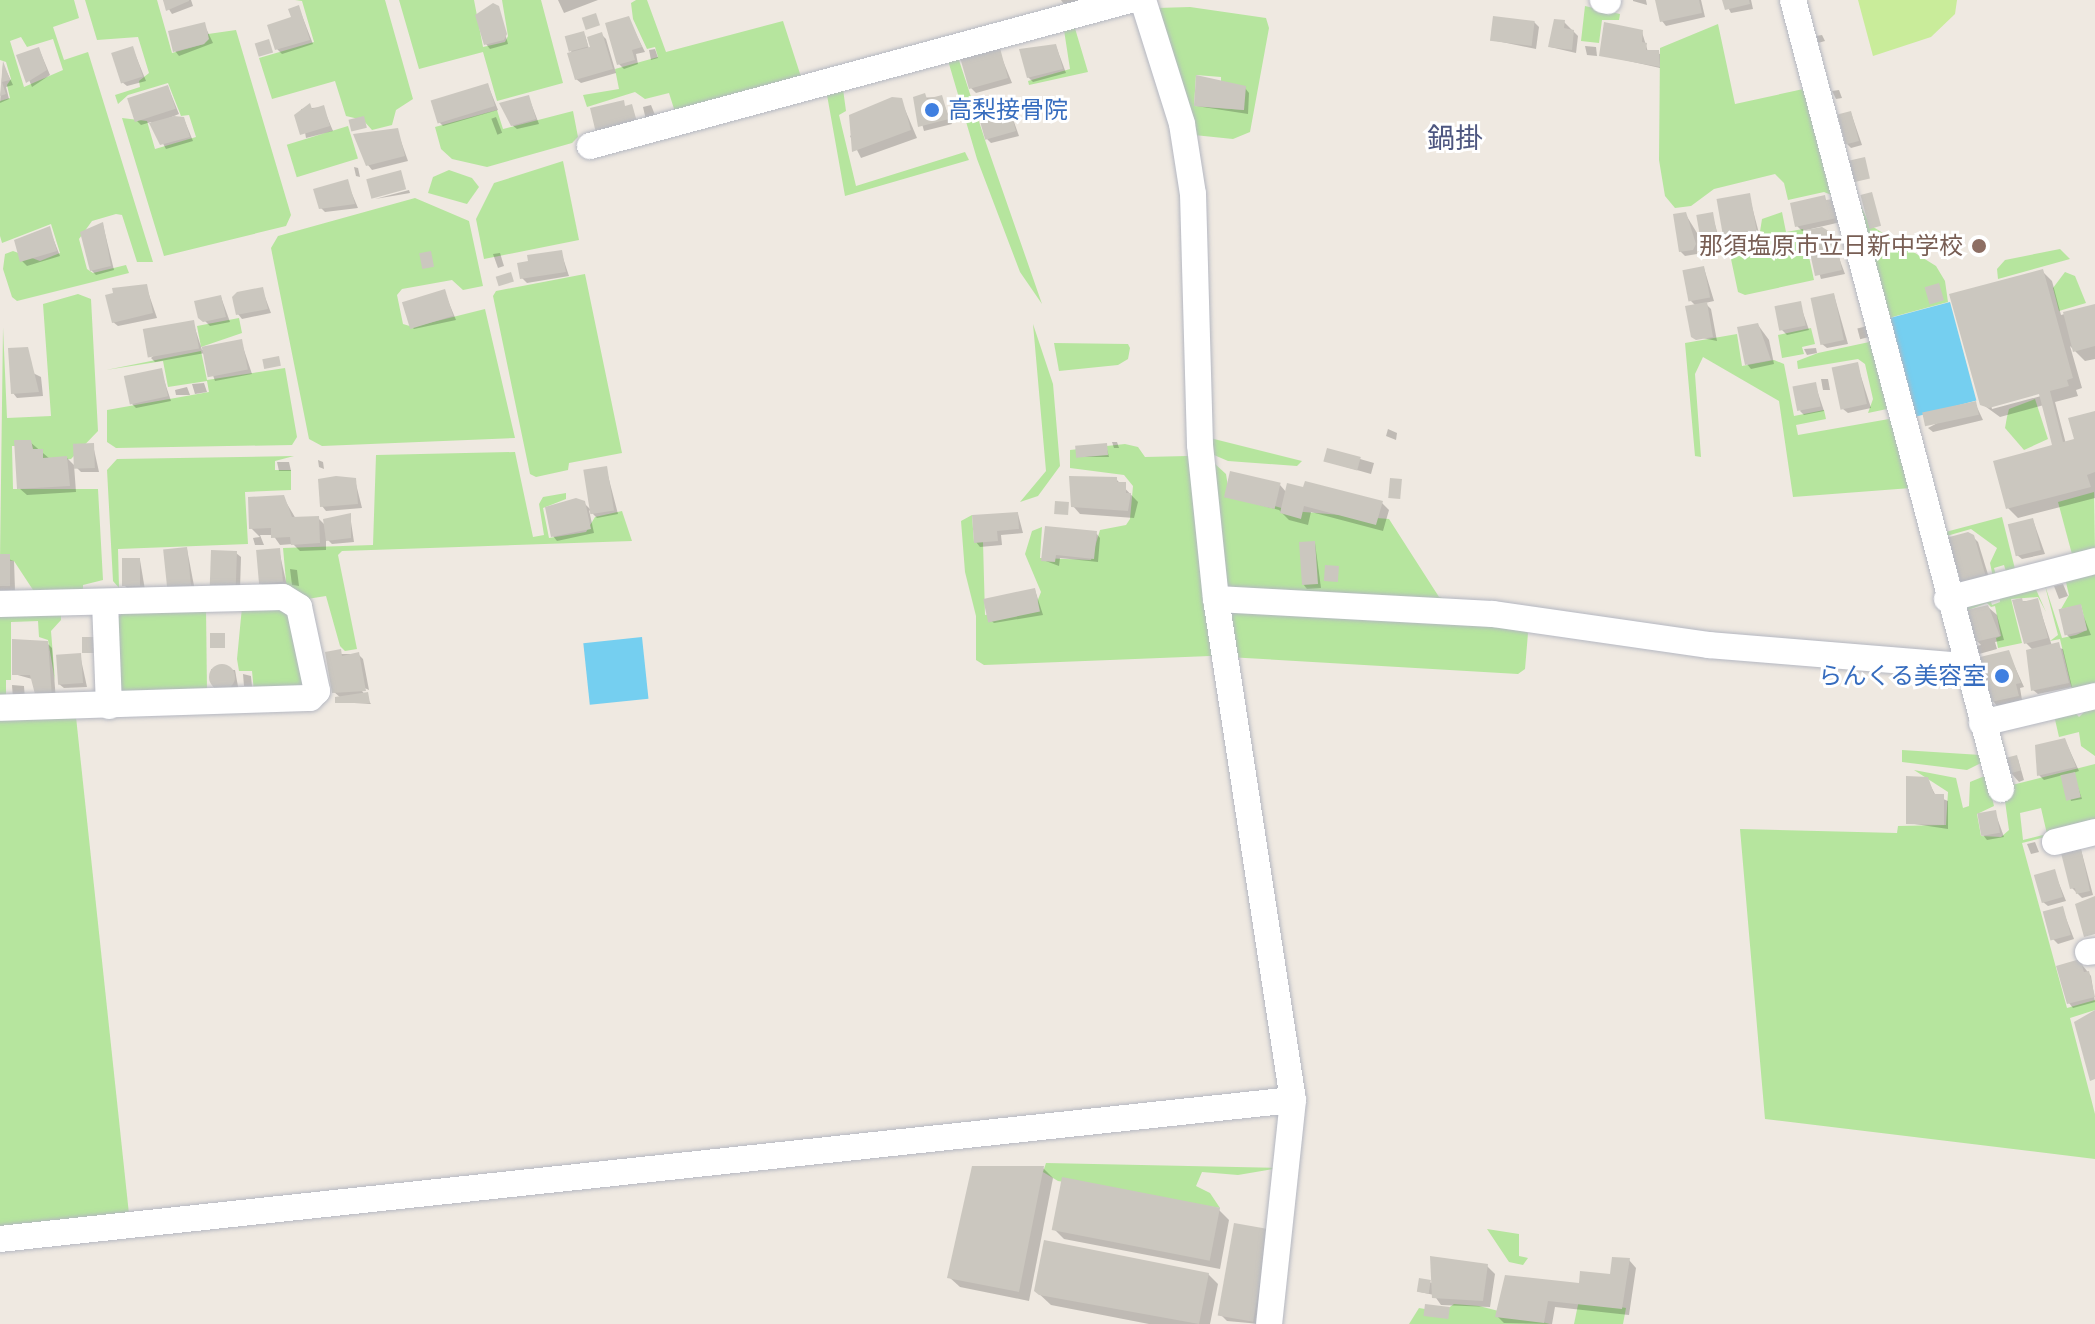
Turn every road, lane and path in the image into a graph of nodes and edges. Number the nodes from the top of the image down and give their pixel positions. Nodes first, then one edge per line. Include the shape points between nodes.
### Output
1 (1130, 0) edge
2 (1143, 0) edge
3 (1793, 0) edge
4 (590, 146) dead end
5 (2095, 561) edge
6 (1216, 599) junction
7 (1947, 599) junction
8 (105, 602) junction
9 (0, 604) edge
10 (1965, 666) junction
11 (2095, 696) edge
12 (109, 706) junction
13 (0, 708) edge
14 (1982, 723) junction
15 (2001, 789) dead end
16 (2095, 832) edge
17 (2055, 842) dead end
18 (1293, 1100) junction
19 (0, 1239) edge
20 (1269, 1324) edge

1 - 4 street
2 - 6 street via 1182,124 1193,194 1200,445
3 - 7 street
5 - 7 street
6 - 10 street via 1493,614 1709,645
6 - 18 street
7 - 10 street
8 - 9 street
8 - 12 street
8 - 12 street via 283,597 299,607 317,691 310,698
10 - 14 street
11 - 14 street
12 - 13 street
14 - 15 street
16 - 17 street
18 - 19 street
18 - 20 street

